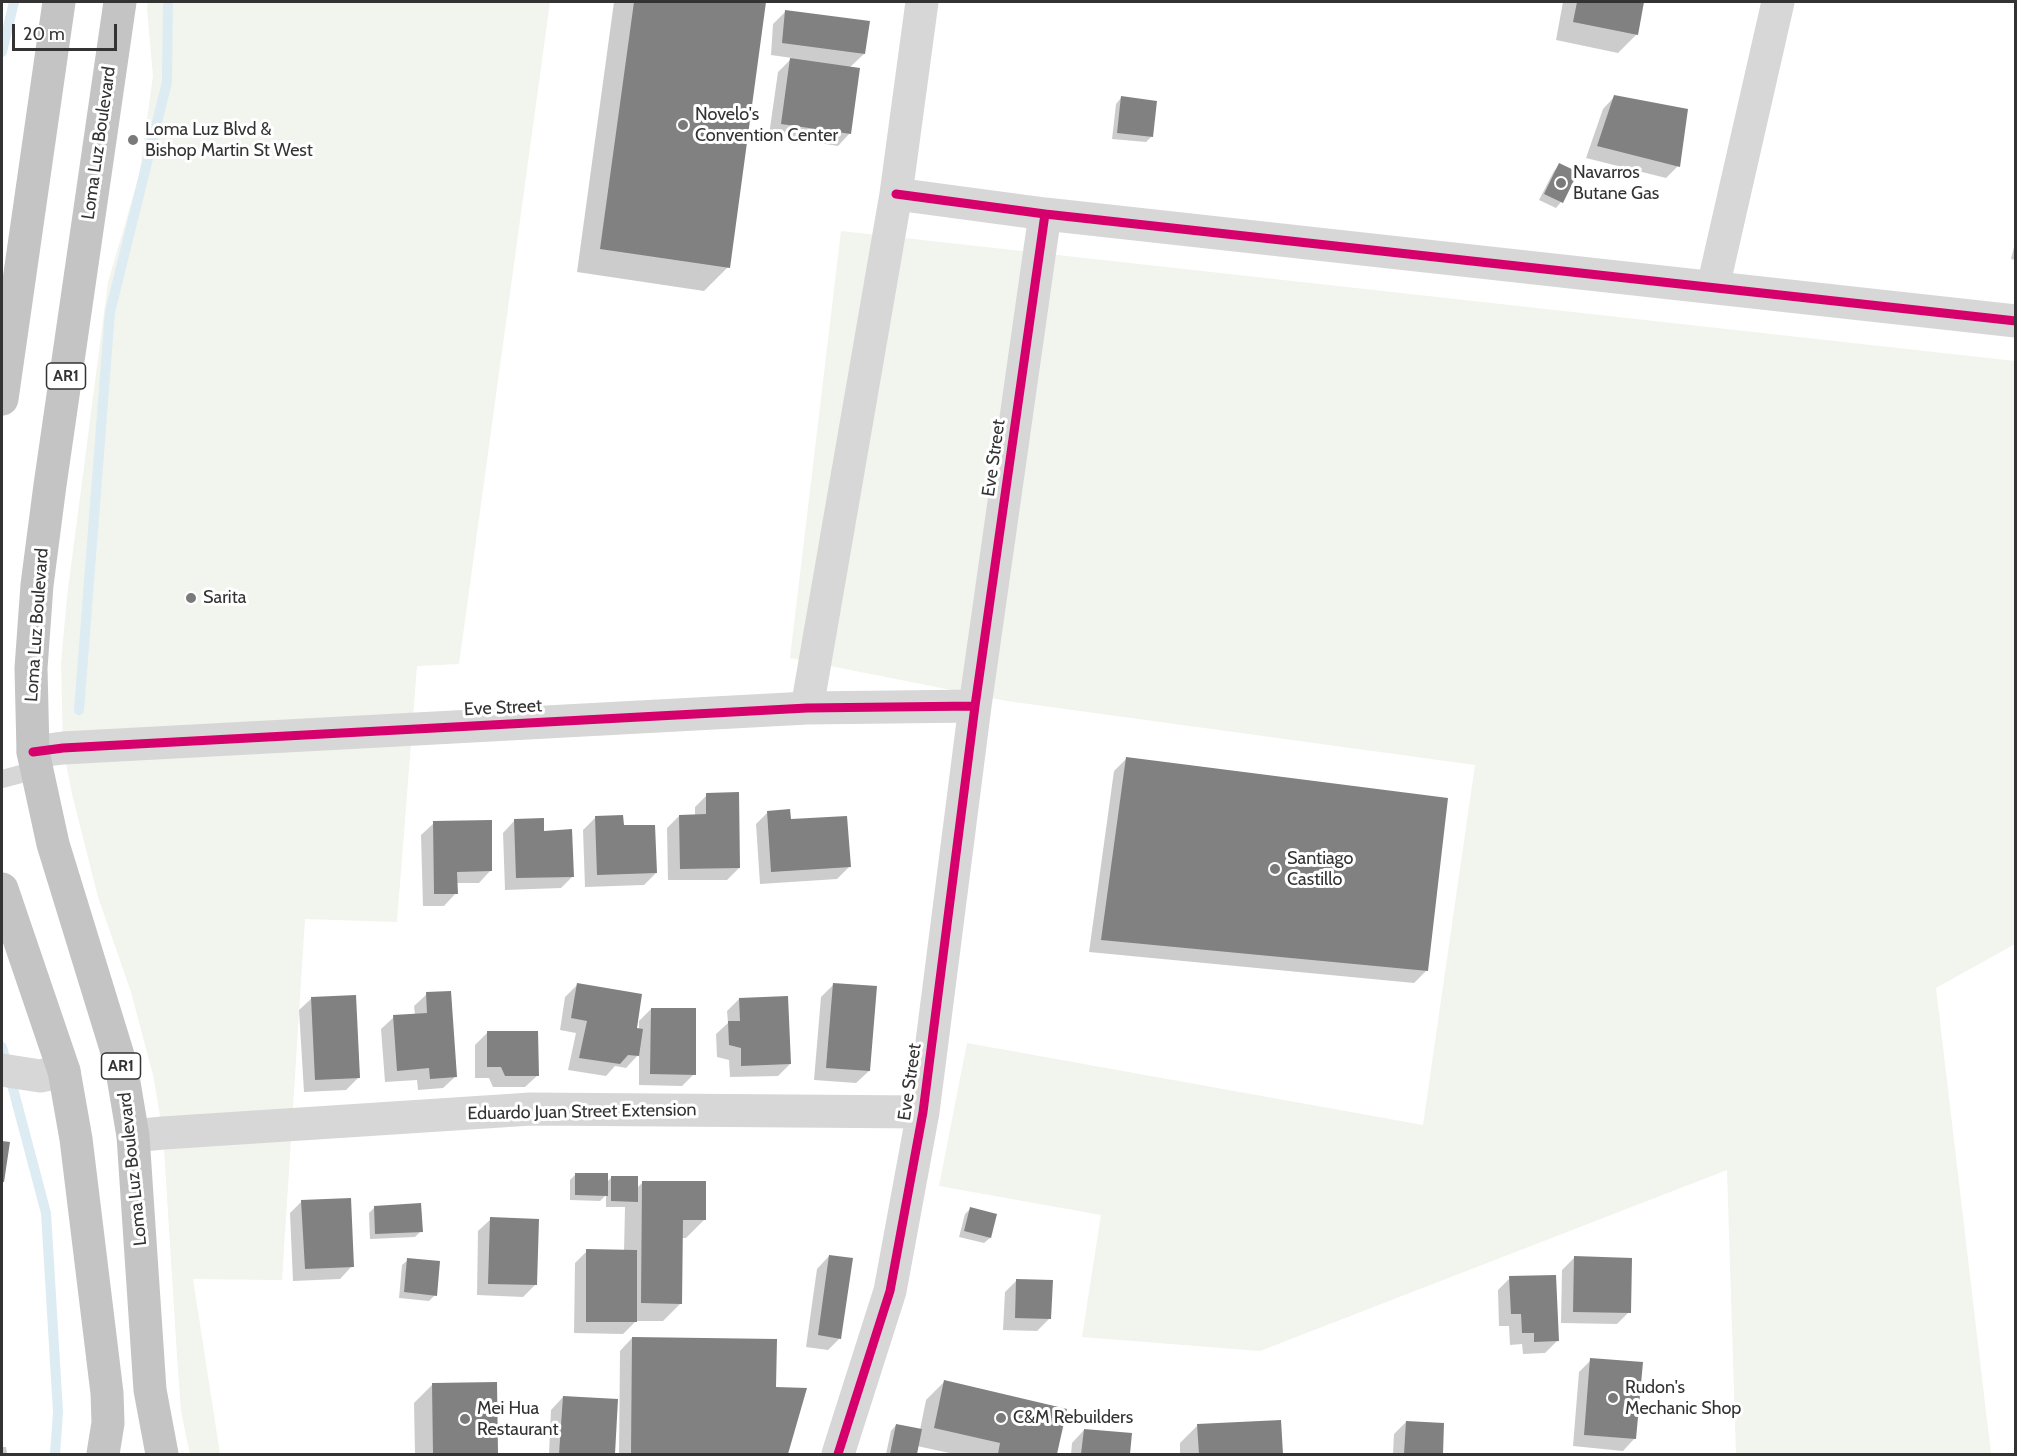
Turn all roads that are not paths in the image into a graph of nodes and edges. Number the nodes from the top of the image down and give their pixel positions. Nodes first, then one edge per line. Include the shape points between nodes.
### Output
1 (59, 2) edge
2 (120, 2) edge
3 (922, 2) edge
4 (1778, 2) edge
5 (896, 194) junction
6 (1045, 214) junction
7 (1713, 287) junction
8 (2016, 321) edge
9 (3, 364) edge
10 (2, 399) edge
11 (975, 706) junction
12 (807, 708) junction
13 (34, 761) junction
14 (2, 779) edge
15 (2, 889) edge
16 (2, 1070) edge
17 (64, 1071) junction
18 (923, 1112) junction
19 (133, 1136) junction
20 (103, 1455) edge
21 (162, 1455) edge
22 (838, 1455) edge

1 - 9 highway
2 - 13 highway, Loma Luz Boulevard / AR1 via 37,585 31,669
3 - 5 street
4 - 7 street
5 - 6 street
5 - 12 street
6 - 7 street
6 - 11 street, Eve Street
7 - 8 street
9 - 10 highway
11 - 12 street, Eve Street
11 - 18 street, Eve Street
12 - 13 street, Eve Street via 75,748
13 - 14 lane
13 - 19 highway, Loma Luz Boulevard / AR1 via 53,844 121,1065
15 - 17 highway
16 - 17 street via 40,1076
17 - 20 highway via 107,1393
18 - 19 street, Eduardo Juan Street Extension via 531,1109
18 - 22 street, Eve Street via 890,1291
19 - 21 highway, Loma Luz Boulevard / AR1 via 150,1390

